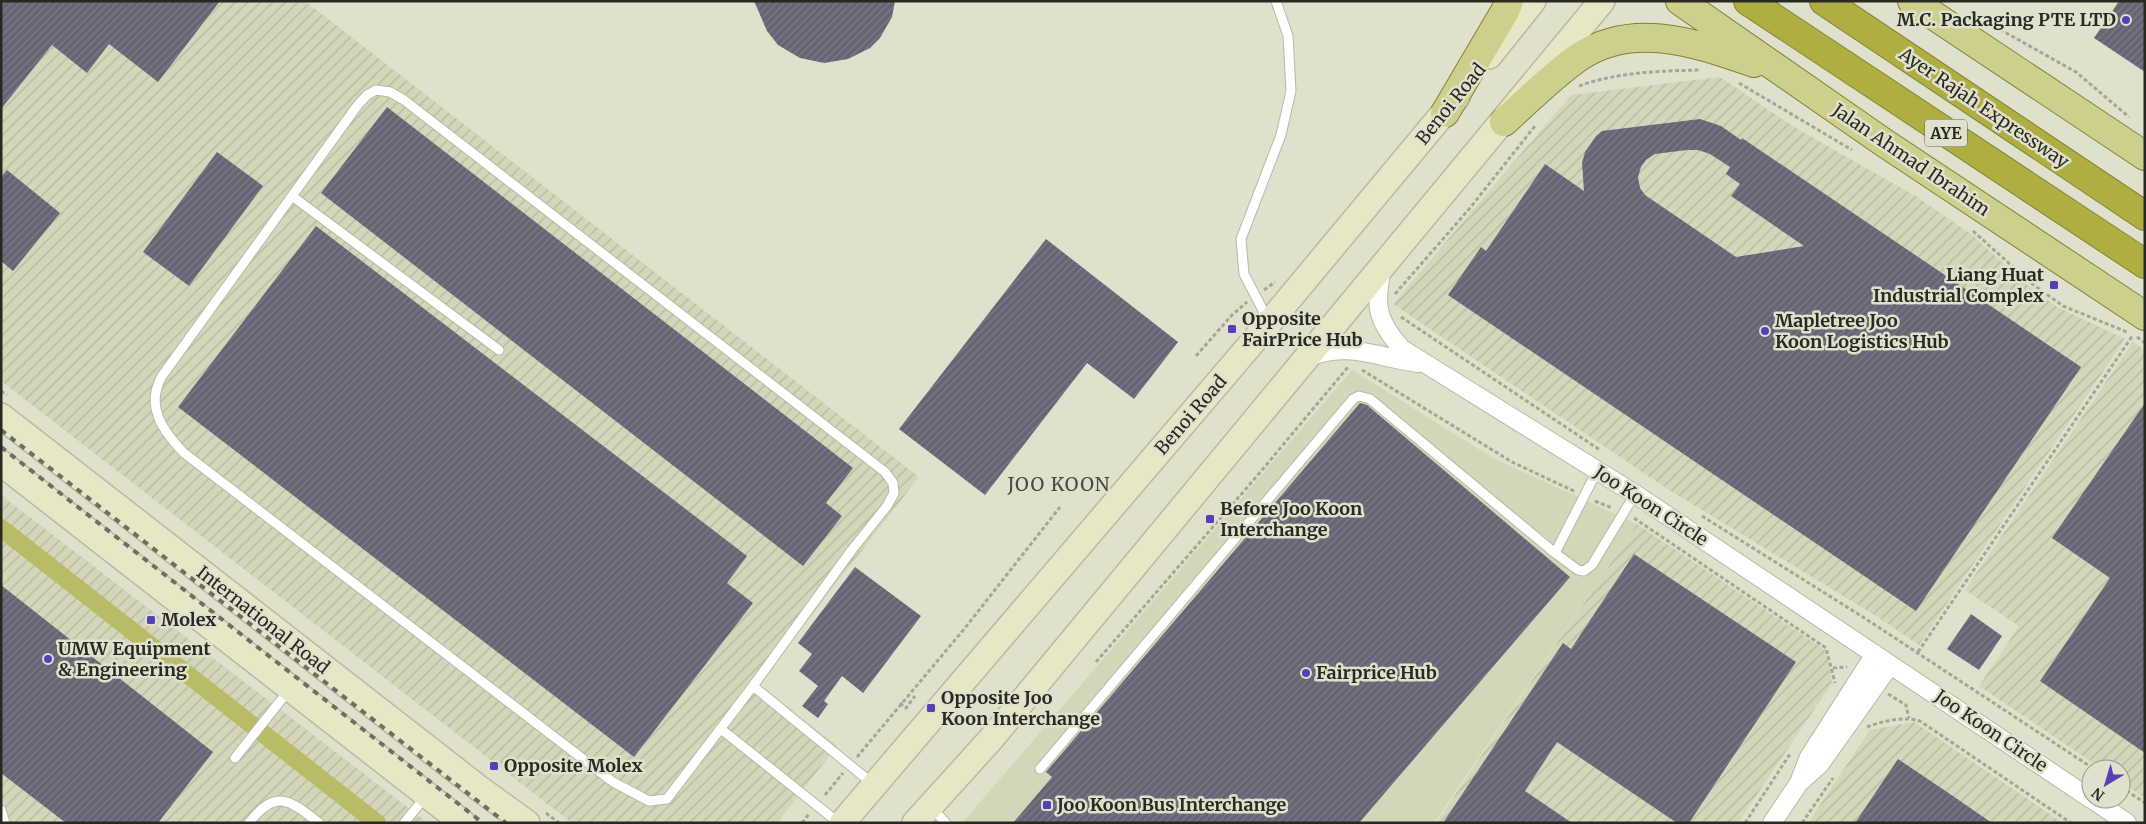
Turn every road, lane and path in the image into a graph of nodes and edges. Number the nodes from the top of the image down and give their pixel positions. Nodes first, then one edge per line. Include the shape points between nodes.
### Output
1 (1276, 1) edge
2 (1508, 1) edge
3 (1533, 1) edge
4 (1602, 1) edge
5 (1748, 1) edge
6 (1824, 1) edge
7 (1912, 1) edge
8 (1688, 4) edge
9 (1978, 16) dead end
10 (1708, 70) dead end
11 (1784, 74) junction
12 (1733, 79) dead end
13 (1576, 87) dead end
14 (1445, 113) junction
15 (2130, 117) dead end
16 (1539, 120) dead end
17 (1504, 122) junction
18 (1856, 152) dead end
19 (2145, 156) edge
20 (292, 196) junction
21 (2145, 216) edge
22 (1967, 226) dead end
23 (2145, 264) edge
24 (1383, 266) junction
25 (1282, 277) dead end
26 (1255, 296) junction
27 (1380, 315) junction
28 (1399, 316) dead end
29 (1269, 323) junction
30 (2139, 325) edge
31 (2145, 342) edge
32 (499, 350) dead end
33 (1196, 356) dead end
34 (1349, 357) junction
35 (1304, 360) junction
36 (1424, 364) junction
37 (1, 416) edge
38 (1606, 454) dead end
39 (1, 463) edge
40 (1597, 471) junction
41 (1635, 494) junction
42 (1585, 496) junction
43 (1060, 507) dead end
44 (1622, 513) junction
45 (1698, 514) dead end
46 (1555, 553) junction
47 (1918, 652) junction
48 (1875, 654) junction
49 (1096, 662) dead end
50 (1890, 664) junction
51 (1833, 668) dead end
52 (753, 686) junction
53 (915, 696) dead end
54 (283, 697) junction
55 (900, 703) junction
56 (721, 729) junction
57 (1862, 735) dead end
58 (236, 758) dead end
59 (2081, 760) edge
60 (850, 764) junction
61 (1040, 769) dead end
62 (1834, 775) dead end
63 (1799, 783) junction
64 (875, 785) junction
65 (2081, 792) edge
66 (2131, 794) edge
67 (421, 802) junction
68 (2145, 803) edge
69 (817, 805) junction
70 (2106, 809) edge
71 (1, 810) edge
72 (930, 817) edge
73 (5, 823) edge
74 (250, 823) edge
75 (318, 823) edge
76 (404, 823) edge
77 (464, 823) edge
78 (526, 823) edge
79 (802, 823) edge
80 (841, 823) edge
81 (1772, 823) edge
82 (1802, 823) edge
83 (2072, 823) edge
84 (2127, 823) edge

1 - 26 lane via 1288,36 1291,91 1281,135 1241,239 1244,274
2 - 14 main road via 1505,12
3 - 14 main road, Benoi Road
4 - 17 main road
5 - 23 highway, AYE
6 - 21 highway, Ayer Rajah Expressway / AYE
7 - 19 main road
8 - 11 main road, Jalan Ahmad Ibrahim
9 - 15 path via 2076,72
10 - 13 path via 1630,75 1591,81
11 - 17 main road via 1664,37 1627,38 1580,56
11 - 30 main road, Jalan Ahmad Ibrahim
12 - 18 path
14 - 29 main road, Benoi Road
16 - 27 path
17 - 24 main road
20 - 32 lane
20 - 52 lane via 367,95 376,90 390,92 885,472 893,483 894,493 887,506
20 - 56 lane via 155,388 159,422 171,440 597,770 637,796 649,801 667,799
22 - 30 path via 2062,306
24 - 27 street, Joo Koon Circle via 1377,291
24 - 35 main road
25 - 26 path
26 - 29 lane
26 - 33 path via 1232,315
27 - 36 street, Joo Koon Circle via 1390,336
28 - 38 path
29 - 64 main road, Benoi Road
30 - 31 path
30 - 47 path
34 - 35 street, Joo Koon Circle via 1330,350
34 - 36 street, Joo Koon Circle
34 - 42 path via 1512,462
34 - 49 path via 1257,476
35 - 72 main road via 990,739
36 - 40 street, Joo Koon Circle
37 - 78 main road, International Road
39 - 54 main road, International Road
40 - 41 street, Joo Koon Circle
40 - 42 lane
41 - 44 lane
41 - 48 street, Joo Koon Circle
42 - 44 path
42 - 46 lane
43 - 55 path via 965,628
44 - 46 lane via 1592,565 1584,571
44 - 51 path via 1641,521 1826,648
45 - 47 path
46 - 61 lane via 1370,399 1359,396
47 - 59 path
48 - 50 street, Joo Koon Circle
48 - 63 street via 1808,757
50 - 63 street via 1820,764
50 - 65 street, Joo Koon Circle
52 - 56 lane
52 - 60 lane
53 - 55 path via 906,708
54 - 58 lane
54 - 67 main road, International Road
55 - 60 path
56 - 69 lane
57 - 83 path via 1867,727 1878,723 1909,718 1920,721
60 - 64 lane
60 - 69 path
62 - 82 path
63 - 81 street
64 - 80 main road, Benoi Road
66 - 68 path
67 - 76 lane
67 - 77 main road, International Road
69 - 79 path
69 - 80 lane
70 - 84 street, Joo Koon Circle
71 - 73 lane
74 - 75 lane via 266,806 284,801

